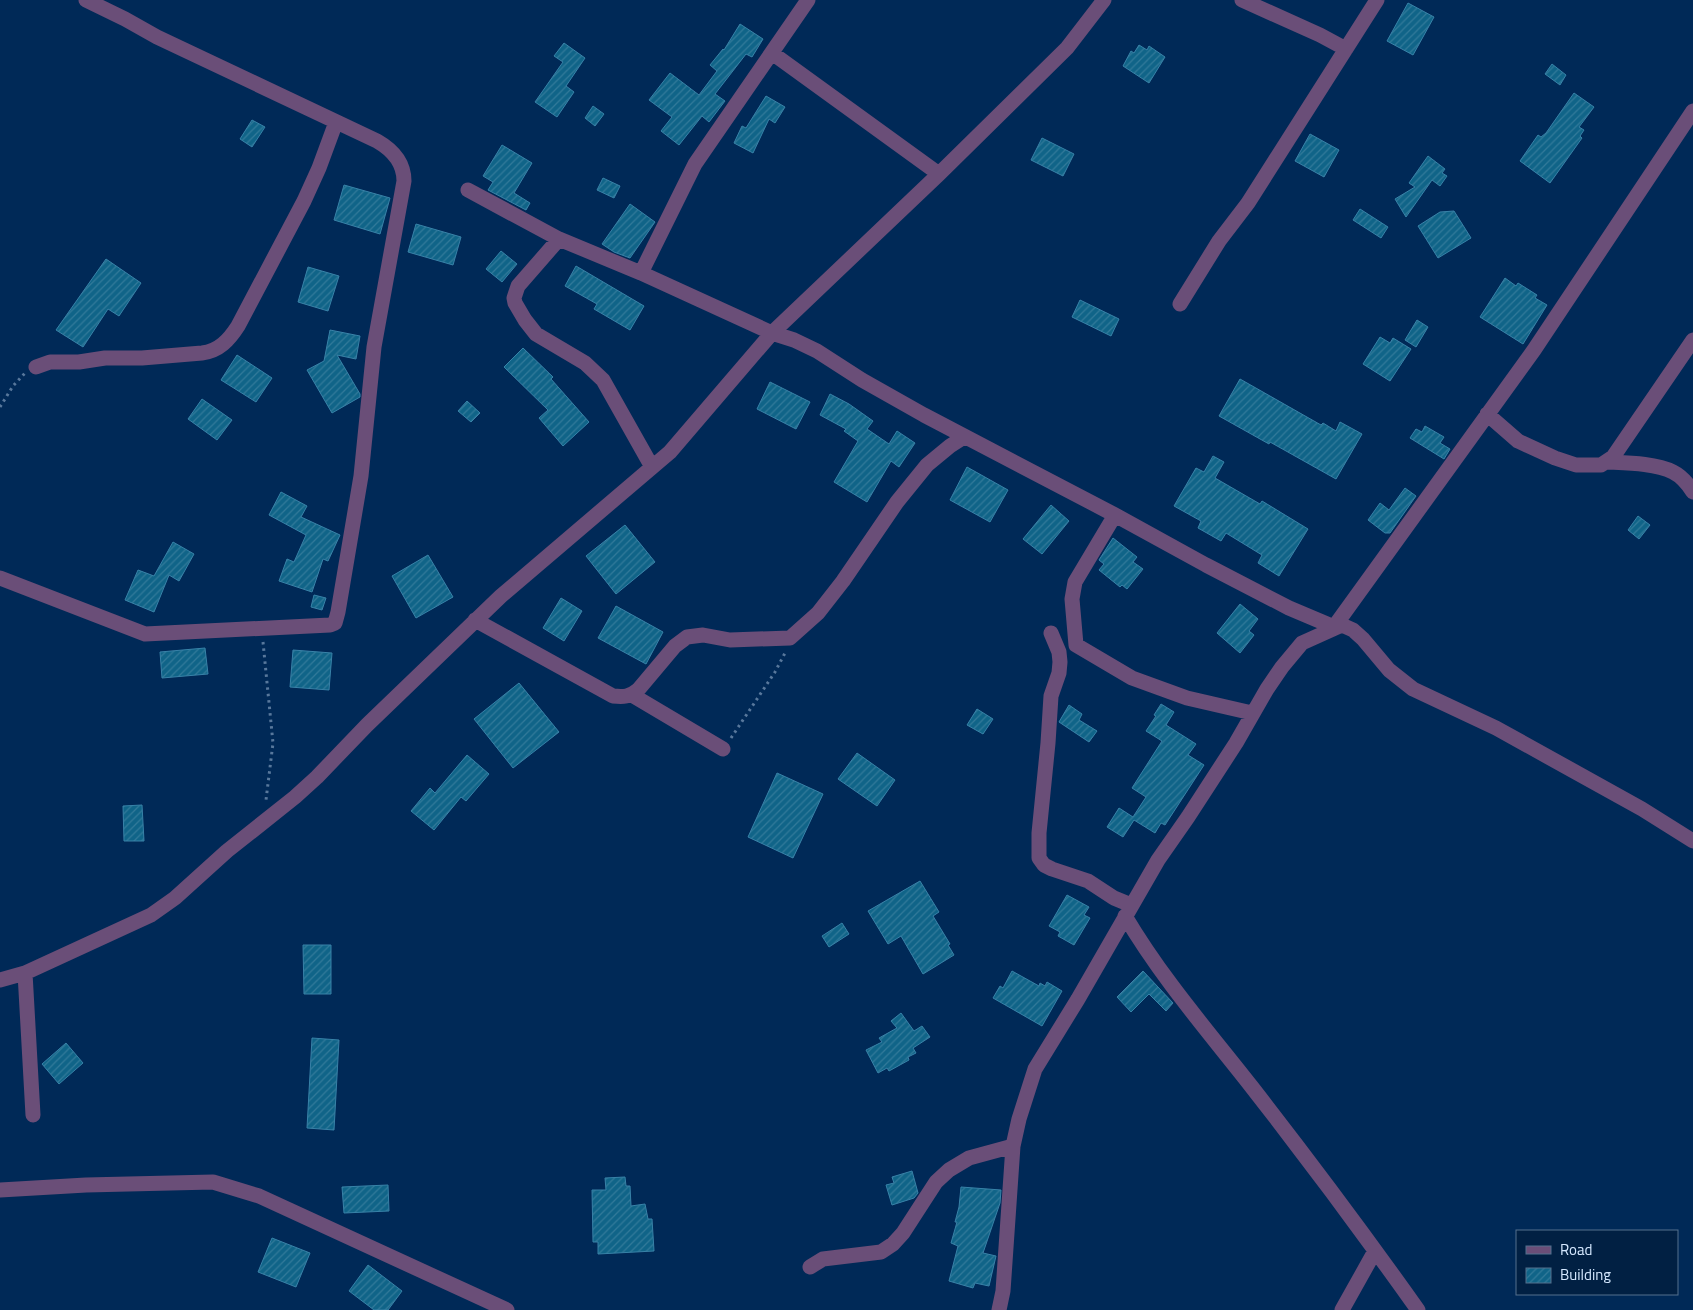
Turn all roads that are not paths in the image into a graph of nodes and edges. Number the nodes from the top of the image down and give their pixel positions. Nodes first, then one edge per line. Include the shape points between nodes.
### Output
1 (86, 0) edge
2 (808, 0) edge
3 (1104, 0) edge
4 (1242, 0) edge
5 (1377, 0) edge
6 (102, 3) edge
7 (1346, 49) junction
8 (772, 53) junction
9 (1693, 112) edge
10 (336, 122) junction
11 (939, 174) junction
12 (468, 190) dead end
13 (559, 239) junction
14 (641, 273) junction
15 (1180, 304) dead end
16 (772, 333) junction
17 (1693, 340) edge
18 (36, 366) road end
19 (1487, 414) junction
20 (964, 437) junction
21 (1606, 462) junction
22 (652, 467) junction
23 (1693, 492) edge
24 (1115, 515) junction
25 (0, 578) edge
26 (475, 620) junction
27 (1334, 627) junction
28 (1051, 633) dead end
29 (632, 695) junction
30 (1252, 713) junction
31 (723, 749) road end
32 (1693, 841) edge
33 (1128, 910) junction
34 (25, 974) junction
35 (0, 980) edge
36 (33, 1115) dead end
37 (1013, 1146) junction
38 (0, 1190) edge
39 (1375, 1251) junction
40 (810, 1267) dead end
41 (507, 1310) edge
42 (999, 1310) edge
43 (1342, 1310) edge
44 (1418, 1310) edge

1 - 6 street
2 - 8 street
3 - 11 street via 1067,48
4 - 7 street
5 - 7 street
6 - 10 street via 157,37
7 - 15 street
8 - 11 street
8 - 14 street via 695,164
9 - 19 street via 1534,350
10 - 18 street via 304,201 238,326 226,342 210,352 50,362
10 - 25 street via 389,149 404,176 374,347 361,476 335,622 330,625 146,634
11 - 16 street
12 - 13 street
13 - 14 street
13 - 22 street via 518,286 515,303 536,334 585,363 603,380
14 - 16 street
16 - 20 street via 817,351
16 - 22 street via 670,452
17 - 21 street via 1613,457
19 - 21 street via 1518,441 1555,458 1576,465 1602,465
19 - 27 street
20 - 24 street
20 - 29 street via 927,465 818,613 790,638 730,640 703,635 687,637 675,646
21 - 23 street via 1639,464 1674,472
22 - 26 street
24 - 27 street via 1288,608
24 - 30 street via 1075,582 1072,599 1076,645 1132,678 1187,698
26 - 29 street via 613,696
26 - 34 street via 295,798 263,821 175,898 151,915
27 - 30 street via 1302,643
27 - 32 street via 1342,625 1353,630 1390,670 1413,689 1496,728
28 - 33 street via 1060,662 1051,696 1039,858 1052,869 1082,879
29 - 31 street
30 - 33 street
33 - 37 street via 1035,1069
33 - 39 street via 1141,944 1166,979 1277,1119
34 - 35 street
34 - 36 street
37 - 40 street via 969,1158 949,1170 936,1182 903,1233 881,1252 823,1259
37 - 42 street
38 - 41 street via 86,1184 213,1182 259,1196
39 - 43 street
39 - 44 street

